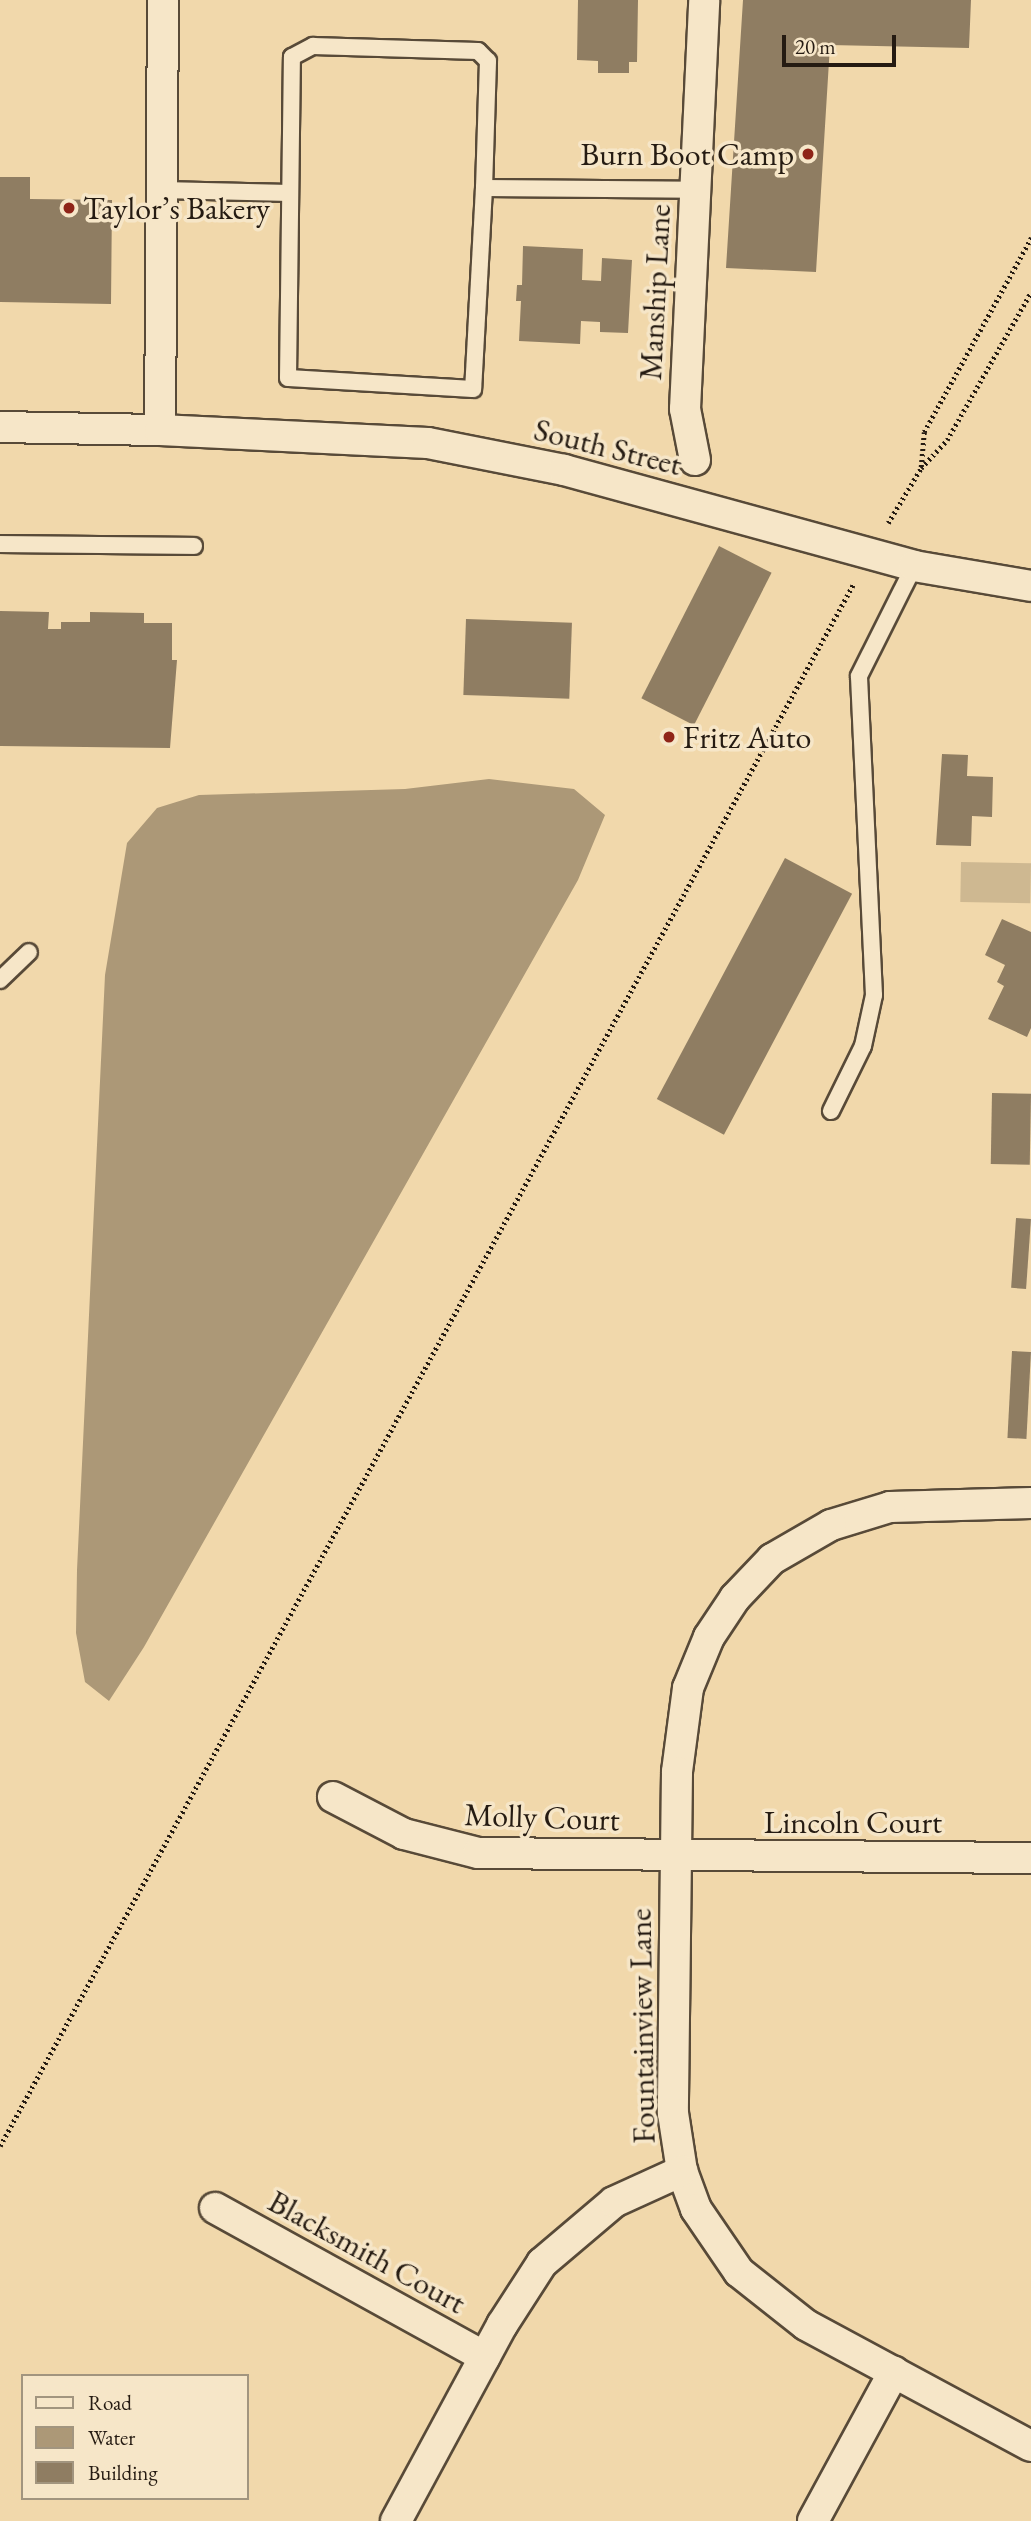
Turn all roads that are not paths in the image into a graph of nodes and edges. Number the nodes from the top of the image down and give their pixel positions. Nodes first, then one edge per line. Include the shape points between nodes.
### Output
1 (163, 0) edge
2 (704, 0) edge
3 (484, 188) junction
4 (162, 190) junction
5 (694, 190) junction
6 (290, 193) junction
7 (0, 427) edge
8 (160, 430) junction
9 (695, 460) dead end
10 (0, 544) edge
11 (194, 546) dead end
12 (914, 566) junction
13 (1031, 586) edge
14 (29, 952) dead end
15 (0, 980) edge
16 (831, 1111) dead end
17 (1031, 1503) edge
18 (333, 1797) dead end
19 (675, 1856) junction
20 (1031, 1858) edge
21 (682, 2171) junction
22 (215, 2208) dead end
23 (485, 2357) junction
24 (894, 2372) junction
25 (1031, 2446) edge
26 (396, 2521) edge
27 (813, 2521) edge

1 - 4 street
2 - 5 street, Manship Lane
3 - 5 lane
3 - 6 lane via 488,61 478,51 313,46 292,57
3 - 6 lane via 473,388 288,378
4 - 6 lane
4 - 8 street
5 - 9 street, Manship Lane via 685,409
7 - 8 street, South Street
8 - 12 street, South Street via 384,438 482,452 681,500
10 - 11 lane
12 - 13 street, South Street
12 - 16 lane via 859,676 874,995 863,1046
14 - 15 lane
17 - 19 street, Fountainview Lane via 890,1507 831,1525 772,1559 735,1598 709,1637 688,1688 681,1724
18 - 19 street, Molly Court via 404,1835 465,1851
19 - 20 street, Lincoln Court
19 - 21 street, Fountainview Lane via 673,2113
21 - 23 street via 614,2202 565,2239 542,2263
21 - 24 street, Fountainview Lane via 696,2209 740,2273 806,2325
22 - 23 street, Blacksmith Court
23 - 26 street
24 - 25 street, Fountainview Lane
24 - 27 street

